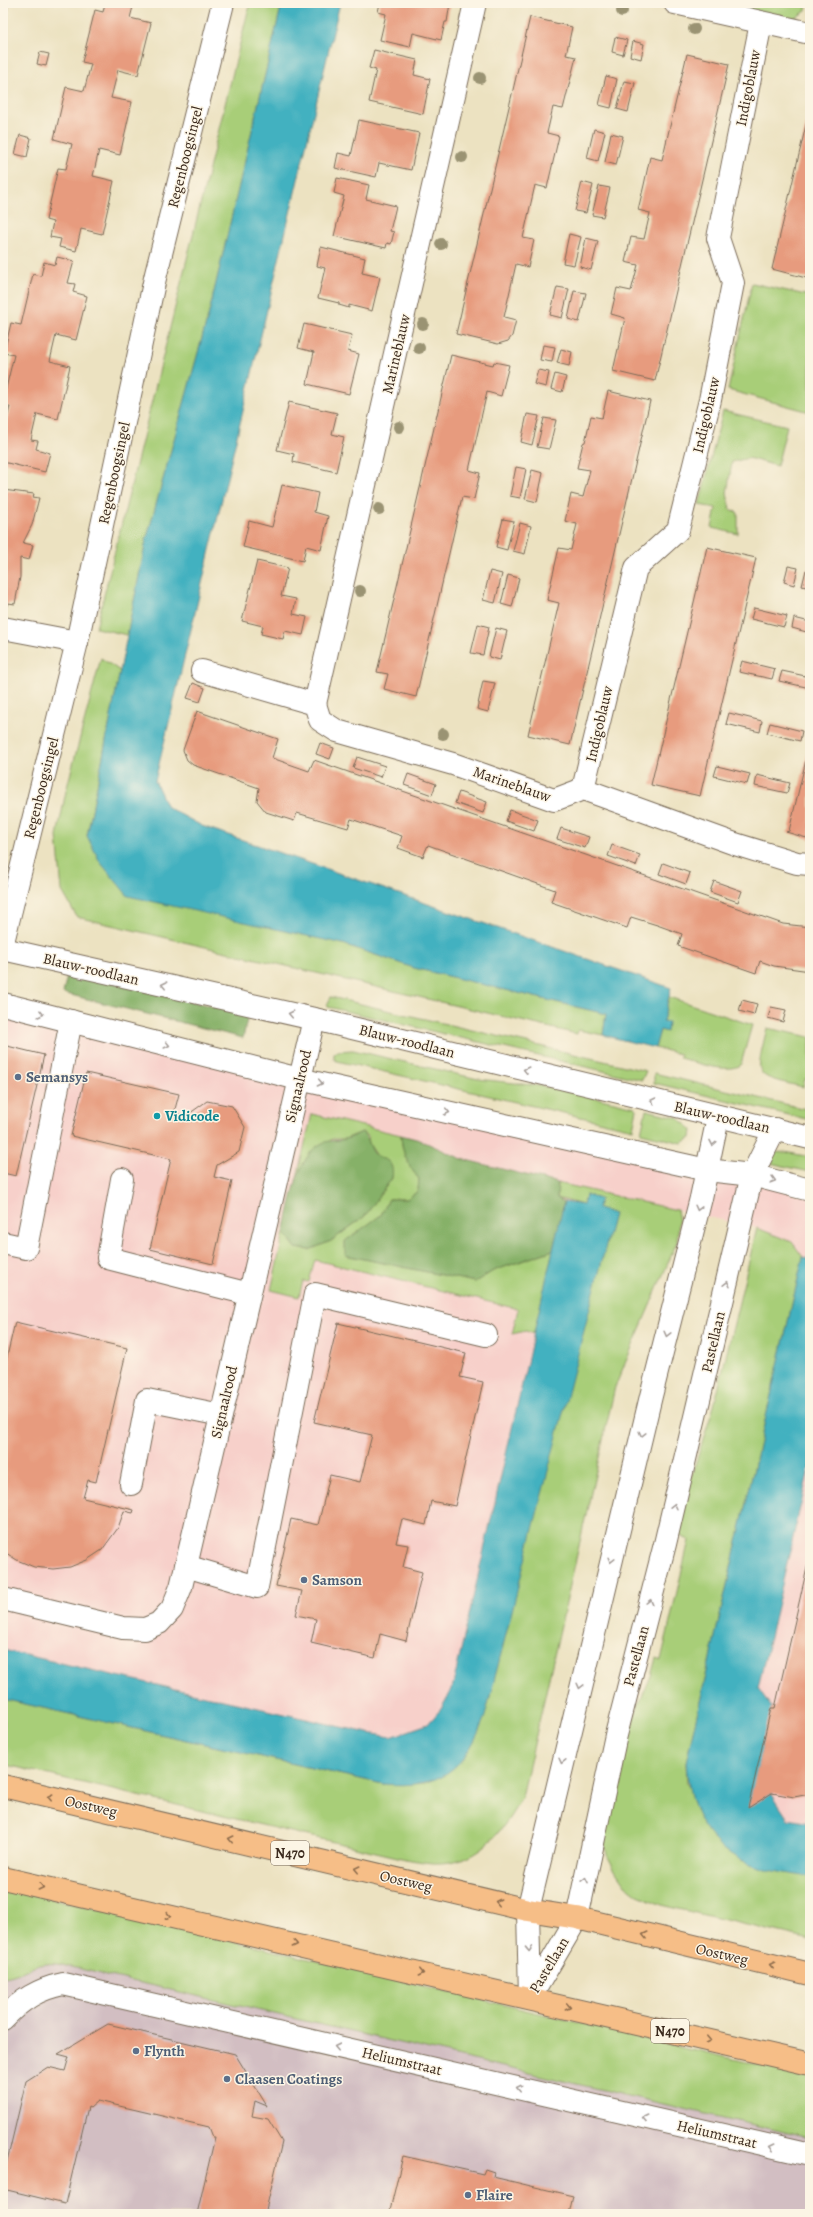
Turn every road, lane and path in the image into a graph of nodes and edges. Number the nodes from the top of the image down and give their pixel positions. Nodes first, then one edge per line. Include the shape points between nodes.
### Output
1 (223, 3) edge
2 (475, 3) edge
3 (675, 3) edge
4 (761, 23) junction
5 (810, 33) edge
6 (3, 628) edge
7 (77, 642) junction
8 (202, 671) dead end
9 (315, 704) junction
10 (583, 789) junction
11 (810, 864) edge
12 (3, 942) edge
13 (3, 949) edge
14 (3, 1004) edge
15 (314, 1019) junction
16 (71, 1021) junction
17 (299, 1079) junction
18 (718, 1116) junction
19 (775, 1130) junction
20 (810, 1138) edge
21 (707, 1170) junction
22 (752, 1175) junction
23 (122, 1179) dead end
24 (810, 1190) edge
25 (3, 1243) edge
26 (249, 1294) junction
27 (486, 1335) dead end
28 (221, 1415) junction
29 (131, 1484) dead end
30 (186, 1566) junction
31 (3, 1600) edge
32 (3, 1786) edge
33 (3, 1878) edge
34 (528, 1910) junction
35 (577, 1918) junction
36 (810, 1974) edge
37 (530, 1998) junction
38 (3, 2019) edge
39 (810, 2064) edge
40 (810, 2155) edge

1 - 7 street, Regenboogsingel via 155,278
2 - 9 street, Marineblauw
3 - 4 street
4 - 5 street
4 - 10 street, Indigoblauw via 718,238 734,283 710,400 678,530 636,568
6 - 7 street
7 - 12 street, Regenboogsingel
8 - 9 street
9 - 10 street, Marineblauw via 320,720 337,731 453,764 554,800
10 - 11 street via 736,844 796,863
15 -> 13 street, Blauw-roodlaan
14 -> 16 street
15 - 17 street, Signaalrood
18 -> 15 street, Blauw-roodlaan
16 -> 17 street
16 - 25 street via 26,1248
17 -> 21 street
17 - 26 street, Signaalrood
18 - 19 street, Blauw-roodlaan
18 -> 21 street, Pastellaan
19 - 20 street, Blauw-roodlaan
19 - 22 street, Pastellaan
21 - 22 street
21 -> 34 street, Pastellaan
22 -> 24 street
35 -> 22 street, Pastellaan via 616,1735 665,1544
23 - 26 street via 108,1258
26 - 28 street, Signaalrood
27 - 30 street via 315,1294 257,1587
28 - 29 street via 147,1400
28 - 30 street, Signaalrood
30 - 31 street, Signaalrood via 172,1609 159,1623 145,1629 123,1628
34 -> 32 main road, Oostweg / N470
33 -> 37 main road, N470
34 - 35 main road, Oostweg / N470
34 -> 37 street, Pastellaan
36 -> 35 main road, Oostweg / N470
35 - 37 street, Pastellaan
37 -> 39 main road, N470
40 -> 38 street, Heliumstraat via 63,1984 30,1994

